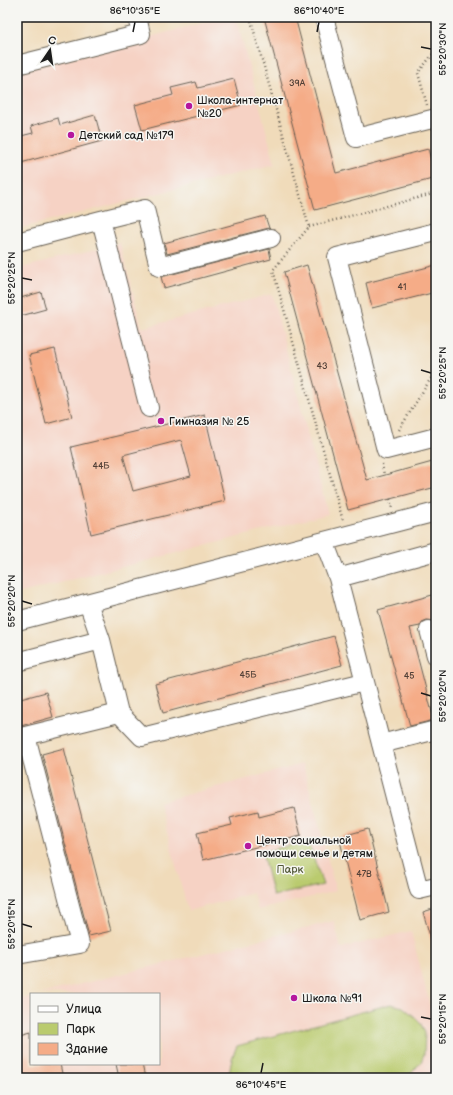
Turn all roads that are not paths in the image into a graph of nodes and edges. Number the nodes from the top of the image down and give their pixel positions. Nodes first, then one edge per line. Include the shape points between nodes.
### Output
1 (137, 17) edge
2 (324, 17) edge
3 (17, 65) edge
4 (434, 119) edge
5 (101, 220) junction
6 (436, 232) edge
7 (271, 238) dead end
8 (17, 242) edge
9 (149, 408) dead end
10 (436, 438) edge
11 (436, 512) edge
12 (324, 541) junction
13 (436, 552) edge
14 (338, 578) junction
15 (88, 602) junction
16 (17, 621) edge
17 (429, 630) dead end
18 (101, 640) junction
19 (436, 656) edge
20 (17, 662) edge
21 (364, 682) junction
22 (119, 713) junction
23 (436, 730) edge
24 (22, 737) edge
25 (381, 744) junction
26 (436, 886) edge
27 (17, 956) edge

1 - 3 street via 142,34
2 - 4 street via 356,138
5 - 7 street via 145,209 159,267
5 - 8 street
5 - 9 street
6 - 10 street via 337,257 386,450
11 - 12 street
12 - 14 street
12 - 15 street
13 - 14 street
14 - 21 street
15 - 16 street
15 - 18 street
17 - 19 street
18 - 20 street
18 - 22 street
21 - 22 street via 142,737
21 - 25 street
22 - 24 street
23 - 25 street
24 - 27 street via 80,944
25 - 26 street via 419,890

